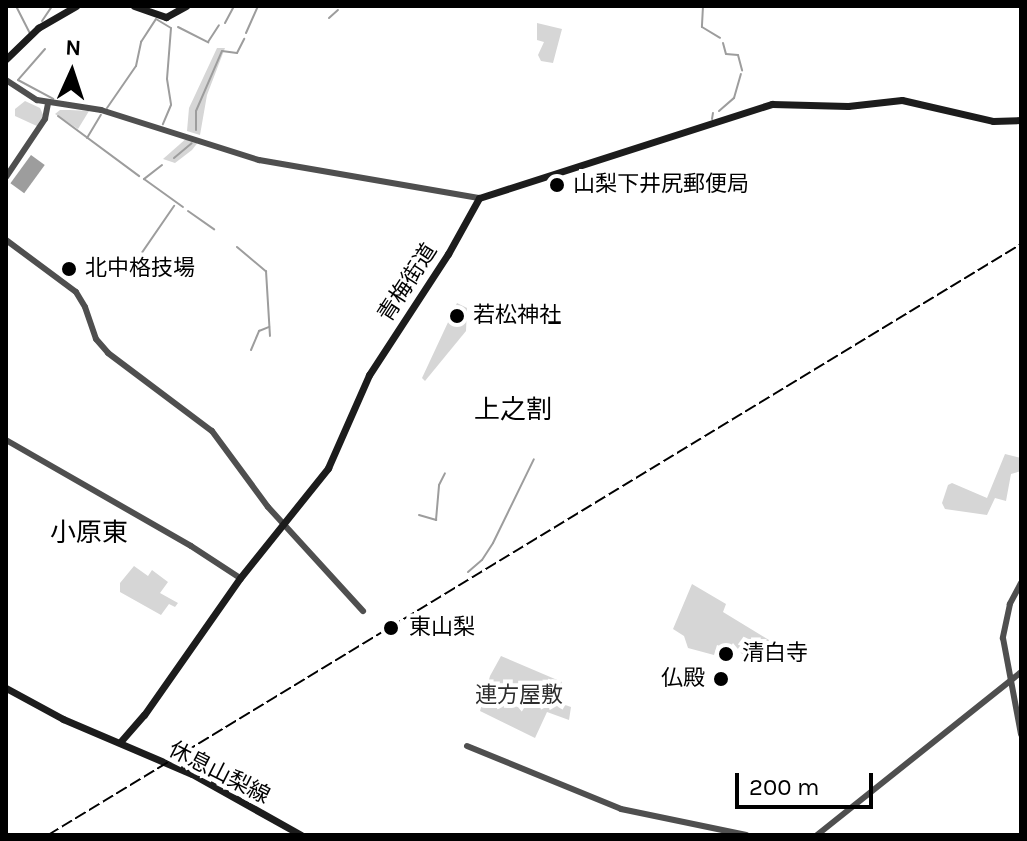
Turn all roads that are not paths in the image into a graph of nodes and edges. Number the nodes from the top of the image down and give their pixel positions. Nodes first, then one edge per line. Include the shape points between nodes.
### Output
1 (76, 6) edge
2 (134, 6) edge
3 (186, 6) edge
4 (6, 59) edge
5 (6, 80) edge
6 (48, 103) junction
7 (1021, 120) edge
8 (6, 177) edge
9 (479, 198) junction
10 (6, 240) edge
11 (6, 440) edge
12 (284, 524) junction
13 (240, 578) junction
14 (1021, 583) edge
15 (363, 611) dead end
16 (1021, 672) edge
17 (1011, 681) junction
18 (6, 688) edge
19 (1021, 734) edge
20 (121, 741) junction
21 (467, 746) dead end
22 (301, 835) edge
23 (746, 835) edge
24 (817, 835) edge

1 - 4 main road via 38,28
2 - 3 main road via 166,17
5 - 6 street
6 - 8 street via 45,119
6 - 9 street via 101,110 259,160
7 - 9 main road via 993,121 902,100 848,106 772,104
9 - 12 main road, 青梅街道 via 369,375 328,468
10 - 12 street via 76,292 96,339 108,353 212,431
11 - 13 street
12 - 13 main road, 青梅街道
12 - 15 street
13 - 20 main road, 青梅街道
14 - 17 street via 1003,629
16 - 17 street
17 - 19 street
17 - 24 street
18 - 20 main road via 63,719
20 - 22 main road, 休息山梨線
21 - 23 street via 621,809

